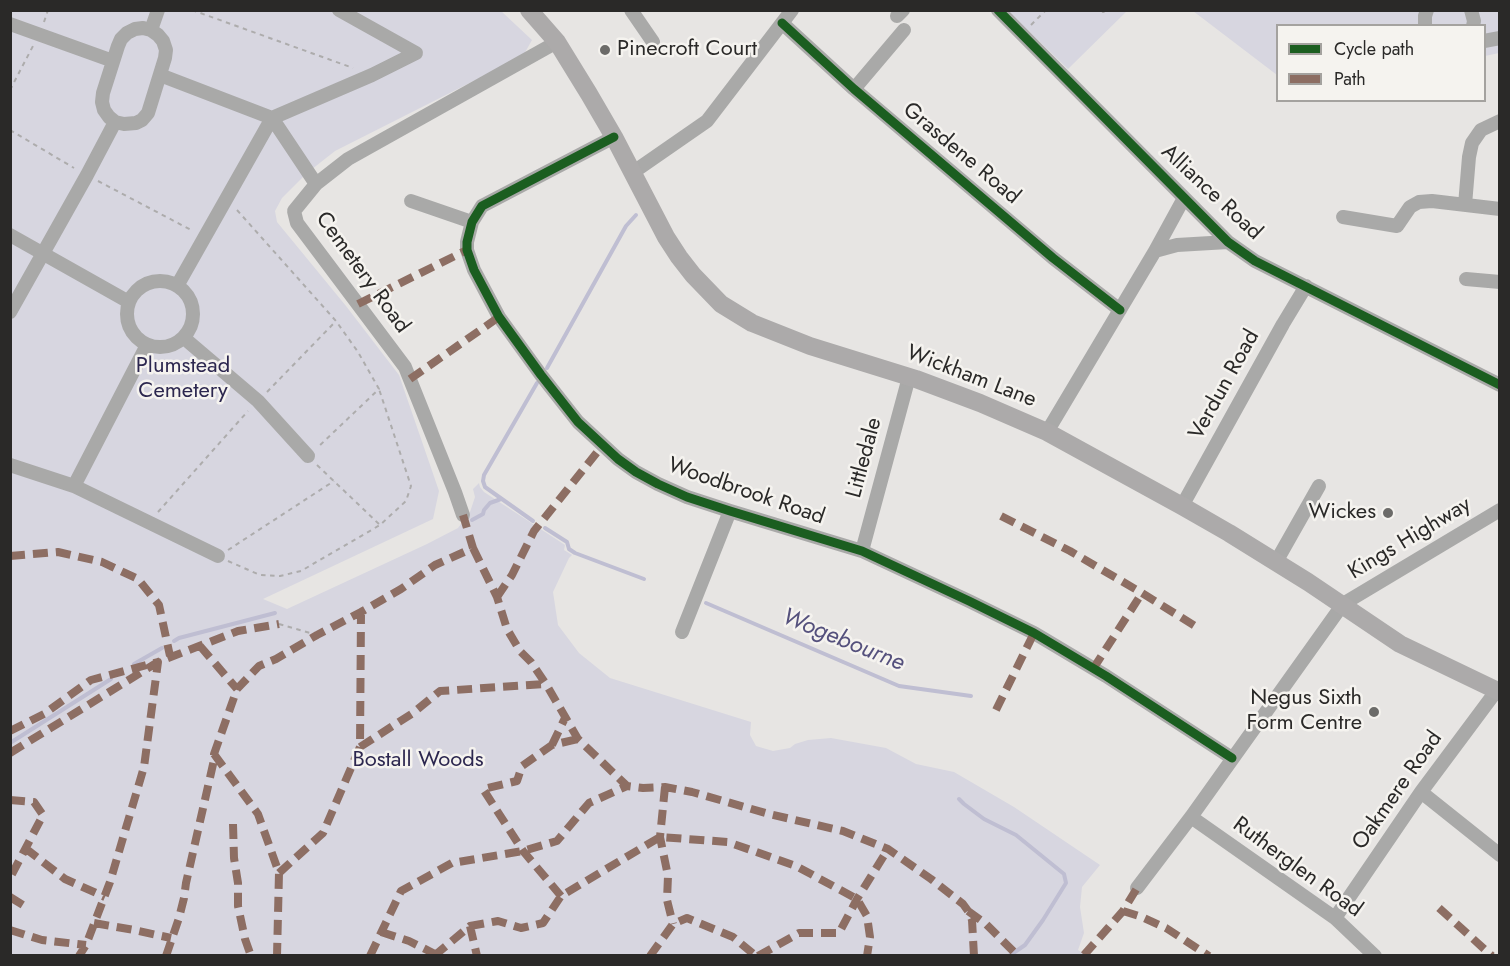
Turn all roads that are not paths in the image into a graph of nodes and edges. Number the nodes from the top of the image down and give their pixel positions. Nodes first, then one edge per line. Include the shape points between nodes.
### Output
1 (158, 10) edge
2 (339, 10) edge
3 (529, 10) edge
4 (631, 10) edge
5 (792, 10) edge
6 (998, 10) edge
7 (782, 23) junction
8 (10, 24) edge
9 (151, 30) junction
10 (904, 30) dead end
11 (557, 42) junction
12 (653, 42) dead end
13 (113, 61) junction
14 (160, 75) junction
15 (854, 89) junction
16 (272, 118) junction
17 (1500, 121) edge
18 (116, 122) junction
19 (614, 137) junction
20 (632, 173) junction
21 (316, 184) junction
22 (1184, 198) junction
23 (411, 201) dead end
24 (1465, 205) junction
25 (1500, 209) edge
26 (1343, 217) dead end
27 (472, 222) junction
28 (10, 235) edge
29 (1228, 242) junction
30 (1155, 251) junction
31 (43, 253) junction
32 (1466, 279) dead end
33 (1500, 282) edge
34 (177, 286) junction
35 (1306, 286) junction
36 (129, 302) junction
37 (1120, 310) junction
38 (10, 312) edge
39 (184, 338) junction
40 (147, 345) junction
41 (909, 377) junction
42 (1500, 386) edge
43 (1047, 432) junction
44 (308, 456) road end
45 (10, 465) edge
46 (74, 486) junction
47 (1320, 486) dead end
48 (1182, 506) junction
49 (1500, 510) edge
50 (730, 511) junction
51 (463, 515) dead end
52 (862, 551) junction
53 (218, 556) road end
54 (1276, 562) junction
55 (1342, 604) junction
56 (682, 632) dead end
57 (1498, 691) edge
58 (1232, 758) junction
59 (1421, 792) junction
60 (1191, 818) junction
61 (1500, 855) edge
62 (1137, 888) dead end
63 (1335, 918) junction
64 (1375, 956) edge

1 - 9 street
2 - 16 street via 416,53
3 - 11 main road, Wickham Lane
4 - 12 street
5 - 7 street
6 - 22 street, Alliance Road
7 - 15 street, Grasdene Road
7 - 20 street via 707,121
8 - 13 street
9 - 13 street via 127,33
9 - 14 street via 166,50
10 - 15 street
11 - 19 main road, Wickham Lane
11 - 21 street, Cemetery Road via 348,159
13 - 18 street via 102,102
14 - 16 street
14 - 18 street via 142,120 130,124
15 - 37 street, Grasdene Road
16 - 21 street
16 - 34 street
17 - 24 street via 1481,130 1472,143
18 - 31 street
19 - 20 main road, Wickham Lane
19 - 27 street via 482,206
20 - 41 main road, Wickham Lane via 679,257 721,304 752,323 810,346
21 - 51 street, Cemetery Road via 294,211 297,223 405,367
22 - 29 street, Alliance Road
22 - 30 street
23 - 27 street
24 - 25 street
24 - 26 street via 1419,202 1410,207 1397,226
27 - 50 street, Woodbrook Road via 467,250 474,270 499,317 578,422 636,472
28 - 31 street
29 - 30 street via 1177,245
29 - 35 street, Alliance Road via 1255,261
30 - 37 street
31 - 36 street
31 - 38 street
32 - 33 street
34 - 36 street via 166,282 144,285
34 - 39 street via 191,300 193,310 190,330
35 - 42 street, Alliance Road
35 - 48 street, Verdun Road
36 - 40 street via 132,332
37 - 43 street
39 - 40 street via 167,347
39 - 44 street via 258,401
40 - 46 street
41 - 43 main road, Wickham Lane
41 - 52 street, Littledale
43 - 48 main road, Wickham Lane
45 - 46 street
46 - 53 street
47 - 54 street
48 - 54 main road, Wickham Lane
49 - 55 street, Kings Highway
50 - 52 street, Woodbrook Road
50 - 56 street
52 - 58 street, Woodbrook Road via 1034,633
54 - 55 main road, Wickham Lane
55 - 57 main road, Wickham Lane via 1400,644
55 - 58 street
57 - 59 street, Oakmere Road
58 - 60 street
59 - 61 street
59 - 63 street, Oakmere Road
60 - 62 street
60 - 63 street, Rutherglen Road
63 - 64 street, Rutherglen Road

